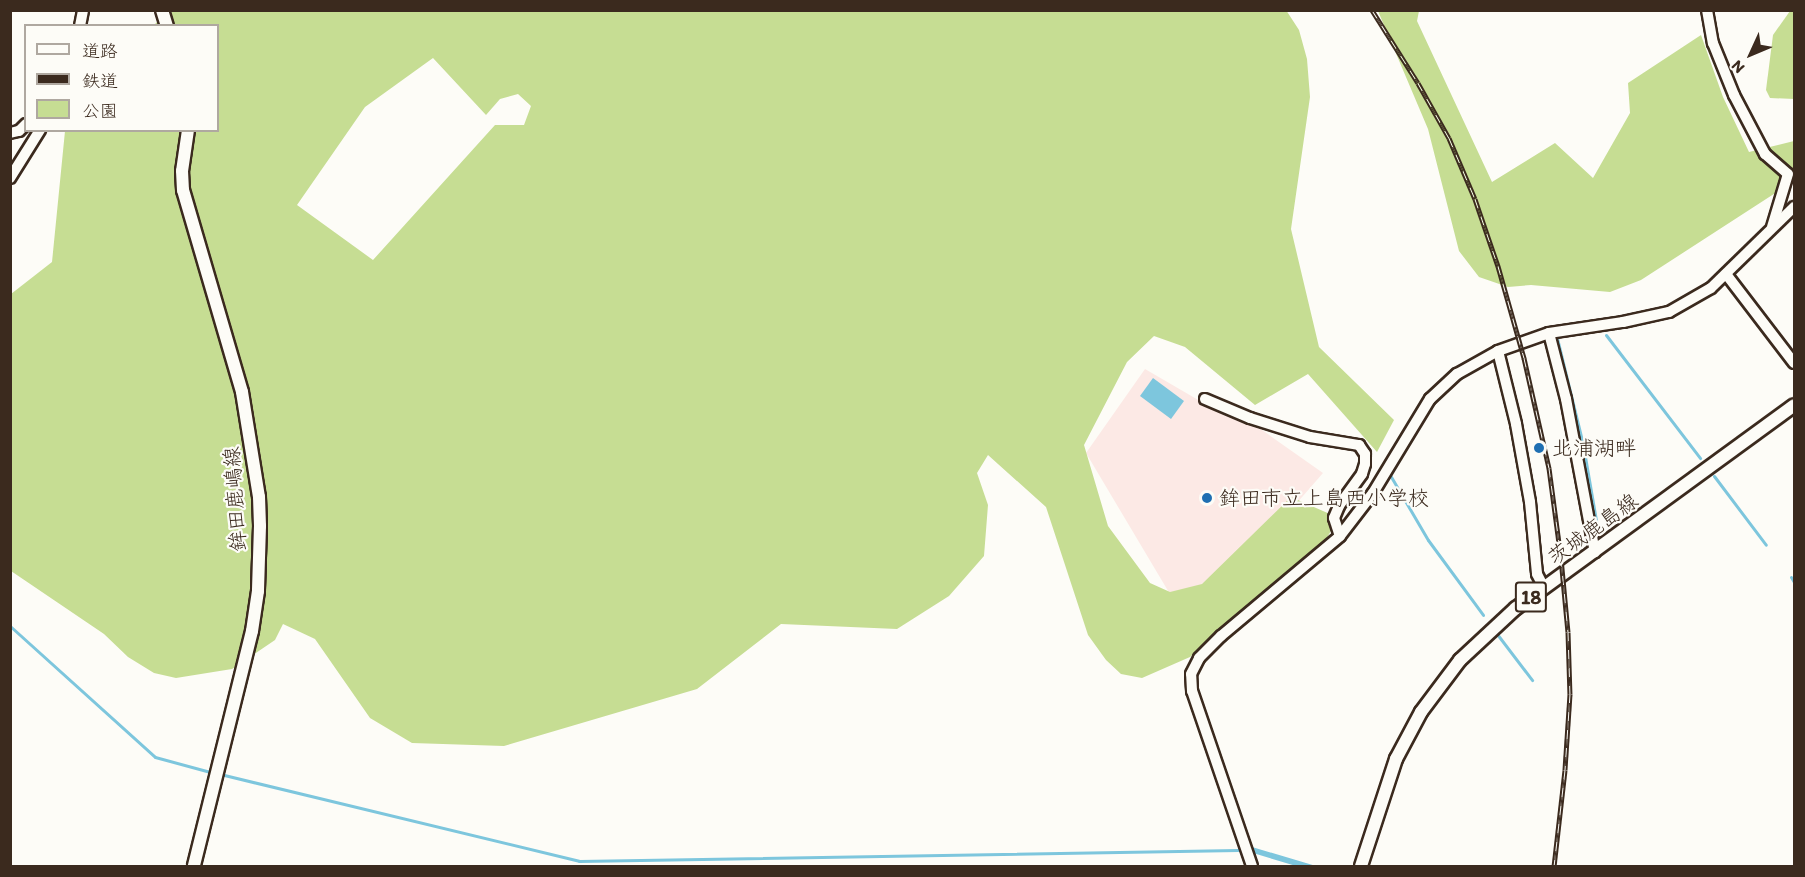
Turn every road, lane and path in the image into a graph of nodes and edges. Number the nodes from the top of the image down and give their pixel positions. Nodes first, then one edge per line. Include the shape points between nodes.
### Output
1 (1707, 10) edge
2 (24, 126) edge
3 (39, 132) edge
4 (188, 132) edge
5 (10, 133) edge
6 (10, 178) edge
7 (1794, 207) edge
8 (1772, 228) junction
9 (1726, 274) junction
10 (1549, 333) junction
11 (1498, 351) junction
12 (1794, 363) edge
13 (1205, 399) dead end
14 (1794, 405) edge
15 (1340, 536) junction
16 (1595, 552) junction
17 (1544, 588) junction
18 (1252, 865) edge
19 (194, 867) edge
20 (1263, 867) edge
21 (1361, 867) edge

1 - 8 street via 1713,43 1734,95 1765,154 1788,174
2 - 5 street
3 - 6 street
4 - 19 main road, 鉾田鹿嶋線 via 183,190 242,392 259,497 255,611
7 - 8 street
8 - 9 street
9 - 10 street via 1711,288 1669,312
9 - 12 street
10 - 11 street
10 - 16 street via 1570,418
11 - 15 street via 1457,374 1430,399 1373,493
11 - 17 street via 1530,502 1537,574
13 - 15 street via 1310,437 1359,445 1365,454 1365,464 1334,518
14 - 16 main road, 茨城鹿島線 / 18
15 - 18 street via 1221,636 1199,658 1191,674 1192,691
16 - 17 main road, 茨城鹿島線 / 18
17 - 21 main road, 茨城鹿島線 / 18 via 1480,638 1440,683 1396,759
18 - 20 street

